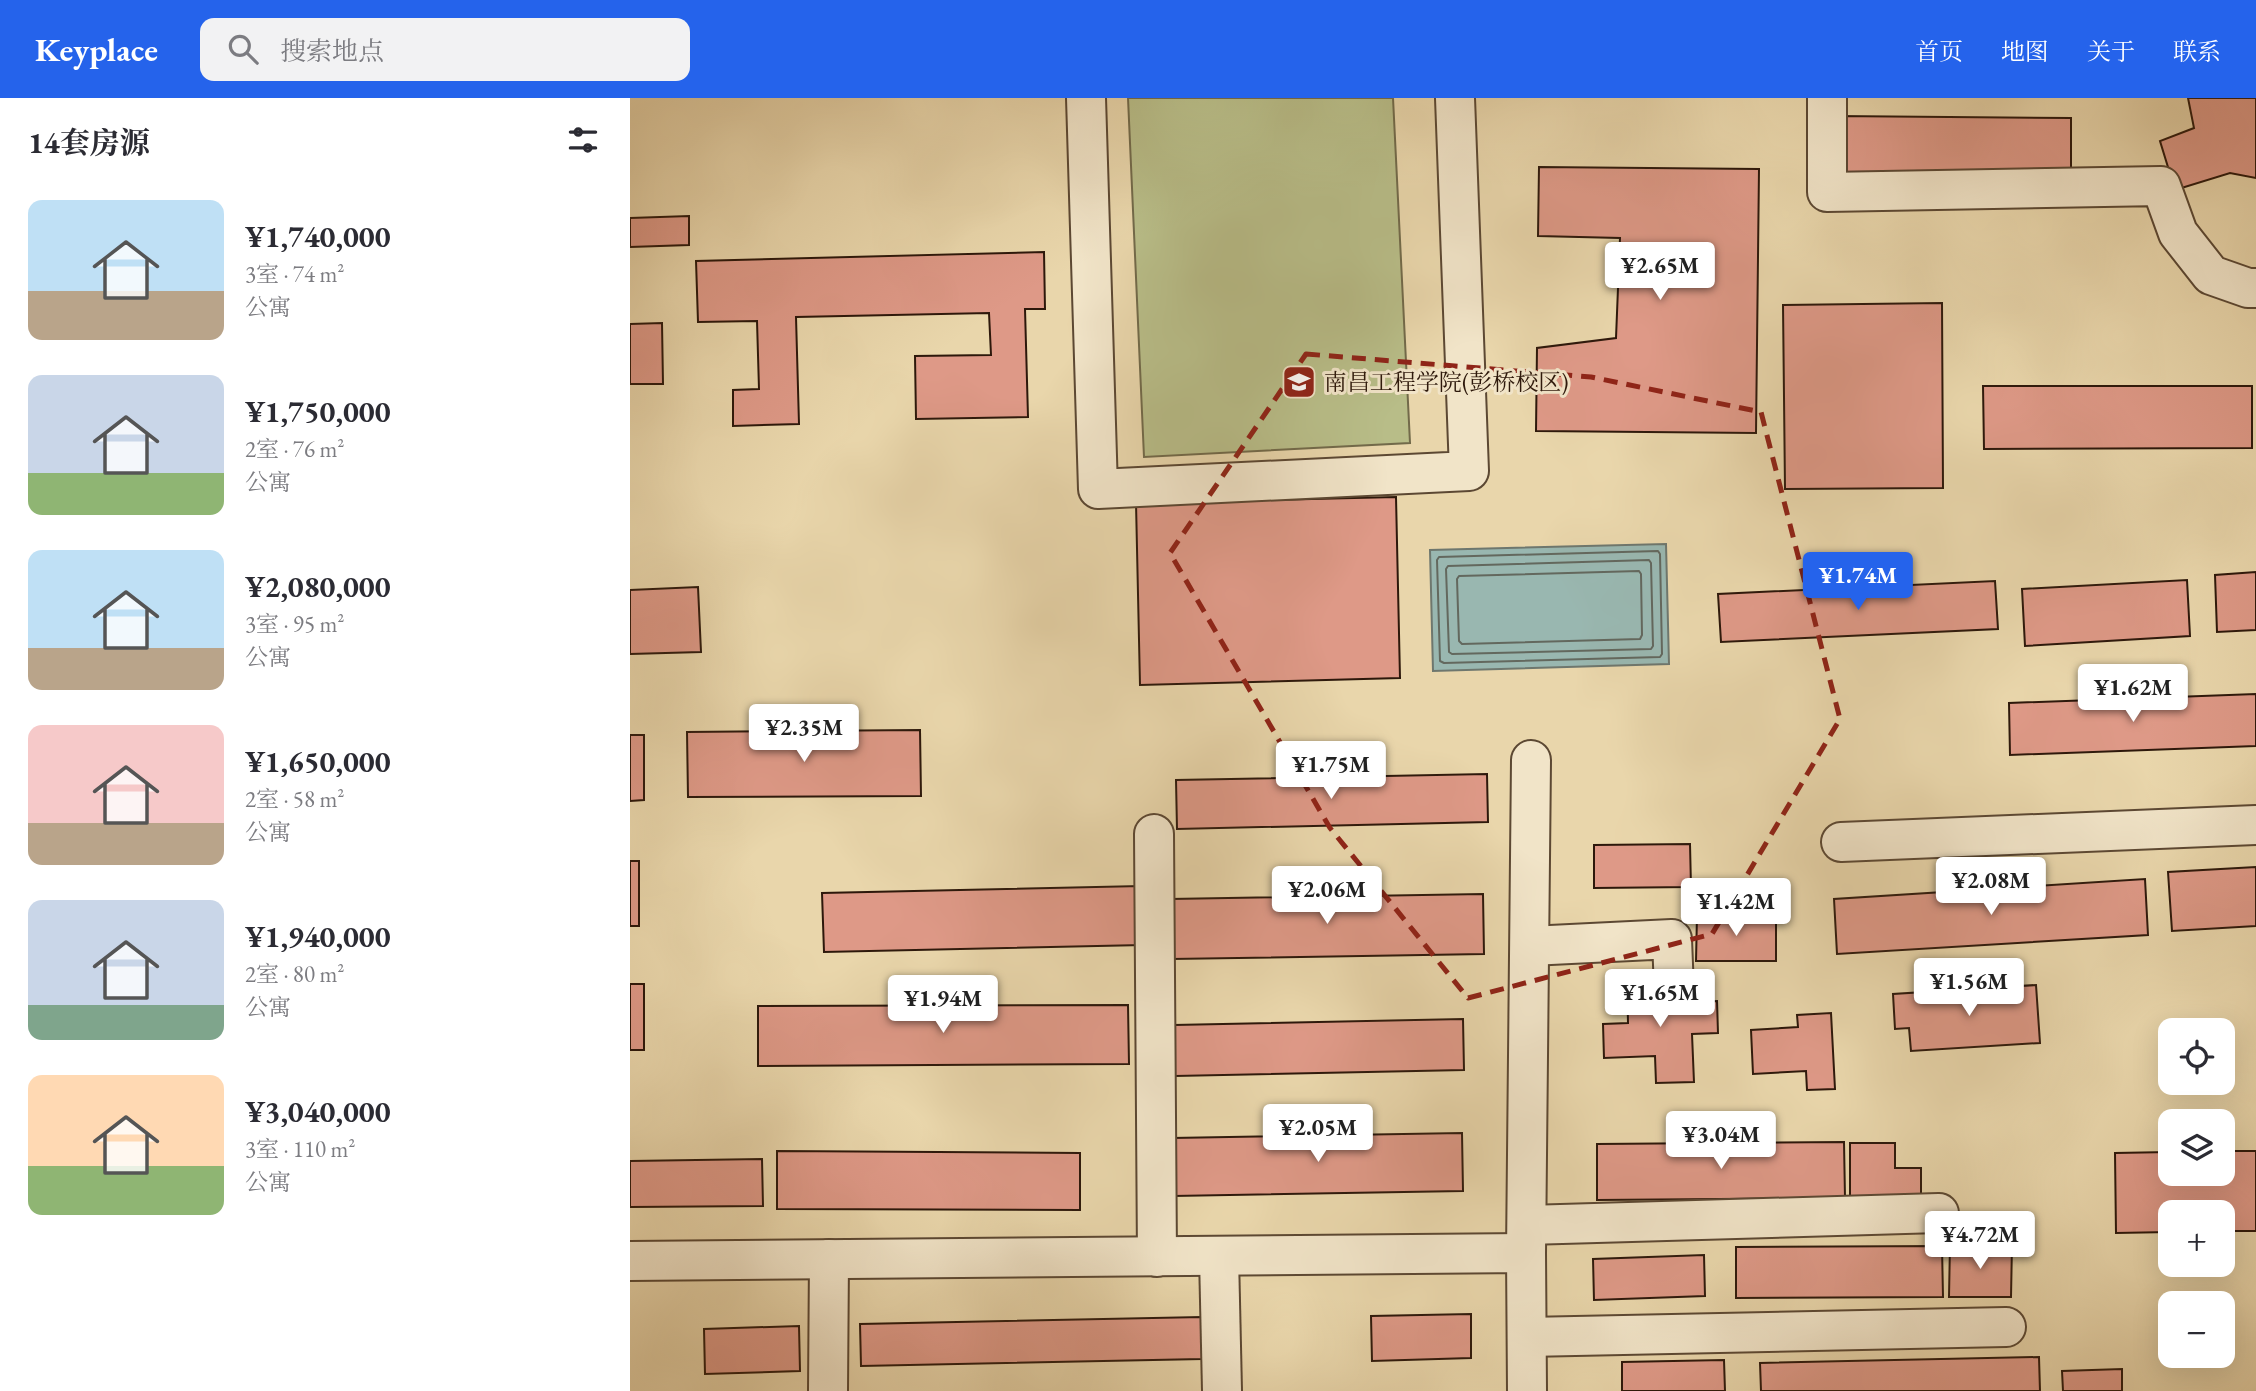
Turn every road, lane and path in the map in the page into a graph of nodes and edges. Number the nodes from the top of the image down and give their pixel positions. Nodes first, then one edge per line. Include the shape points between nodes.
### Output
1 (1086, 98) edge
2 (1454, 98) edge
3 (1827, 98) edge
4 (2256, 288) edge
5 (1531, 760) dead end
6 (2256, 825) edge
7 (1154, 834) dead end
8 (1841, 842) dead end
9 (1530, 946) junction
10 (1674, 990) dead end
11 (1939, 1213) dead end
12 (1527, 1239) junction
13 (1219, 1256) junction
14 (1157, 1257) junction
15 (829, 1259) junction
16 (630, 1261) edge
17 (2006, 1327) dead end
18 (1527, 1337) junction
19 (828, 1391) edge
20 (1222, 1391) edge
21 (1527, 1391) edge

1 - 2 street via 1098,489 1469,471
3 - 4 street via 1827,192 2161,187 2178,233 2211,275
5 - 9 street
6 - 8 street
7 - 14 street
9 - 10 street via 1672,939
9 - 12 street
11 - 12 street
12 - 13 street
12 - 18 street
13 - 14 street
13 - 20 street
14 - 15 street
15 - 16 street
15 - 19 street
17 - 18 street
18 - 21 street

